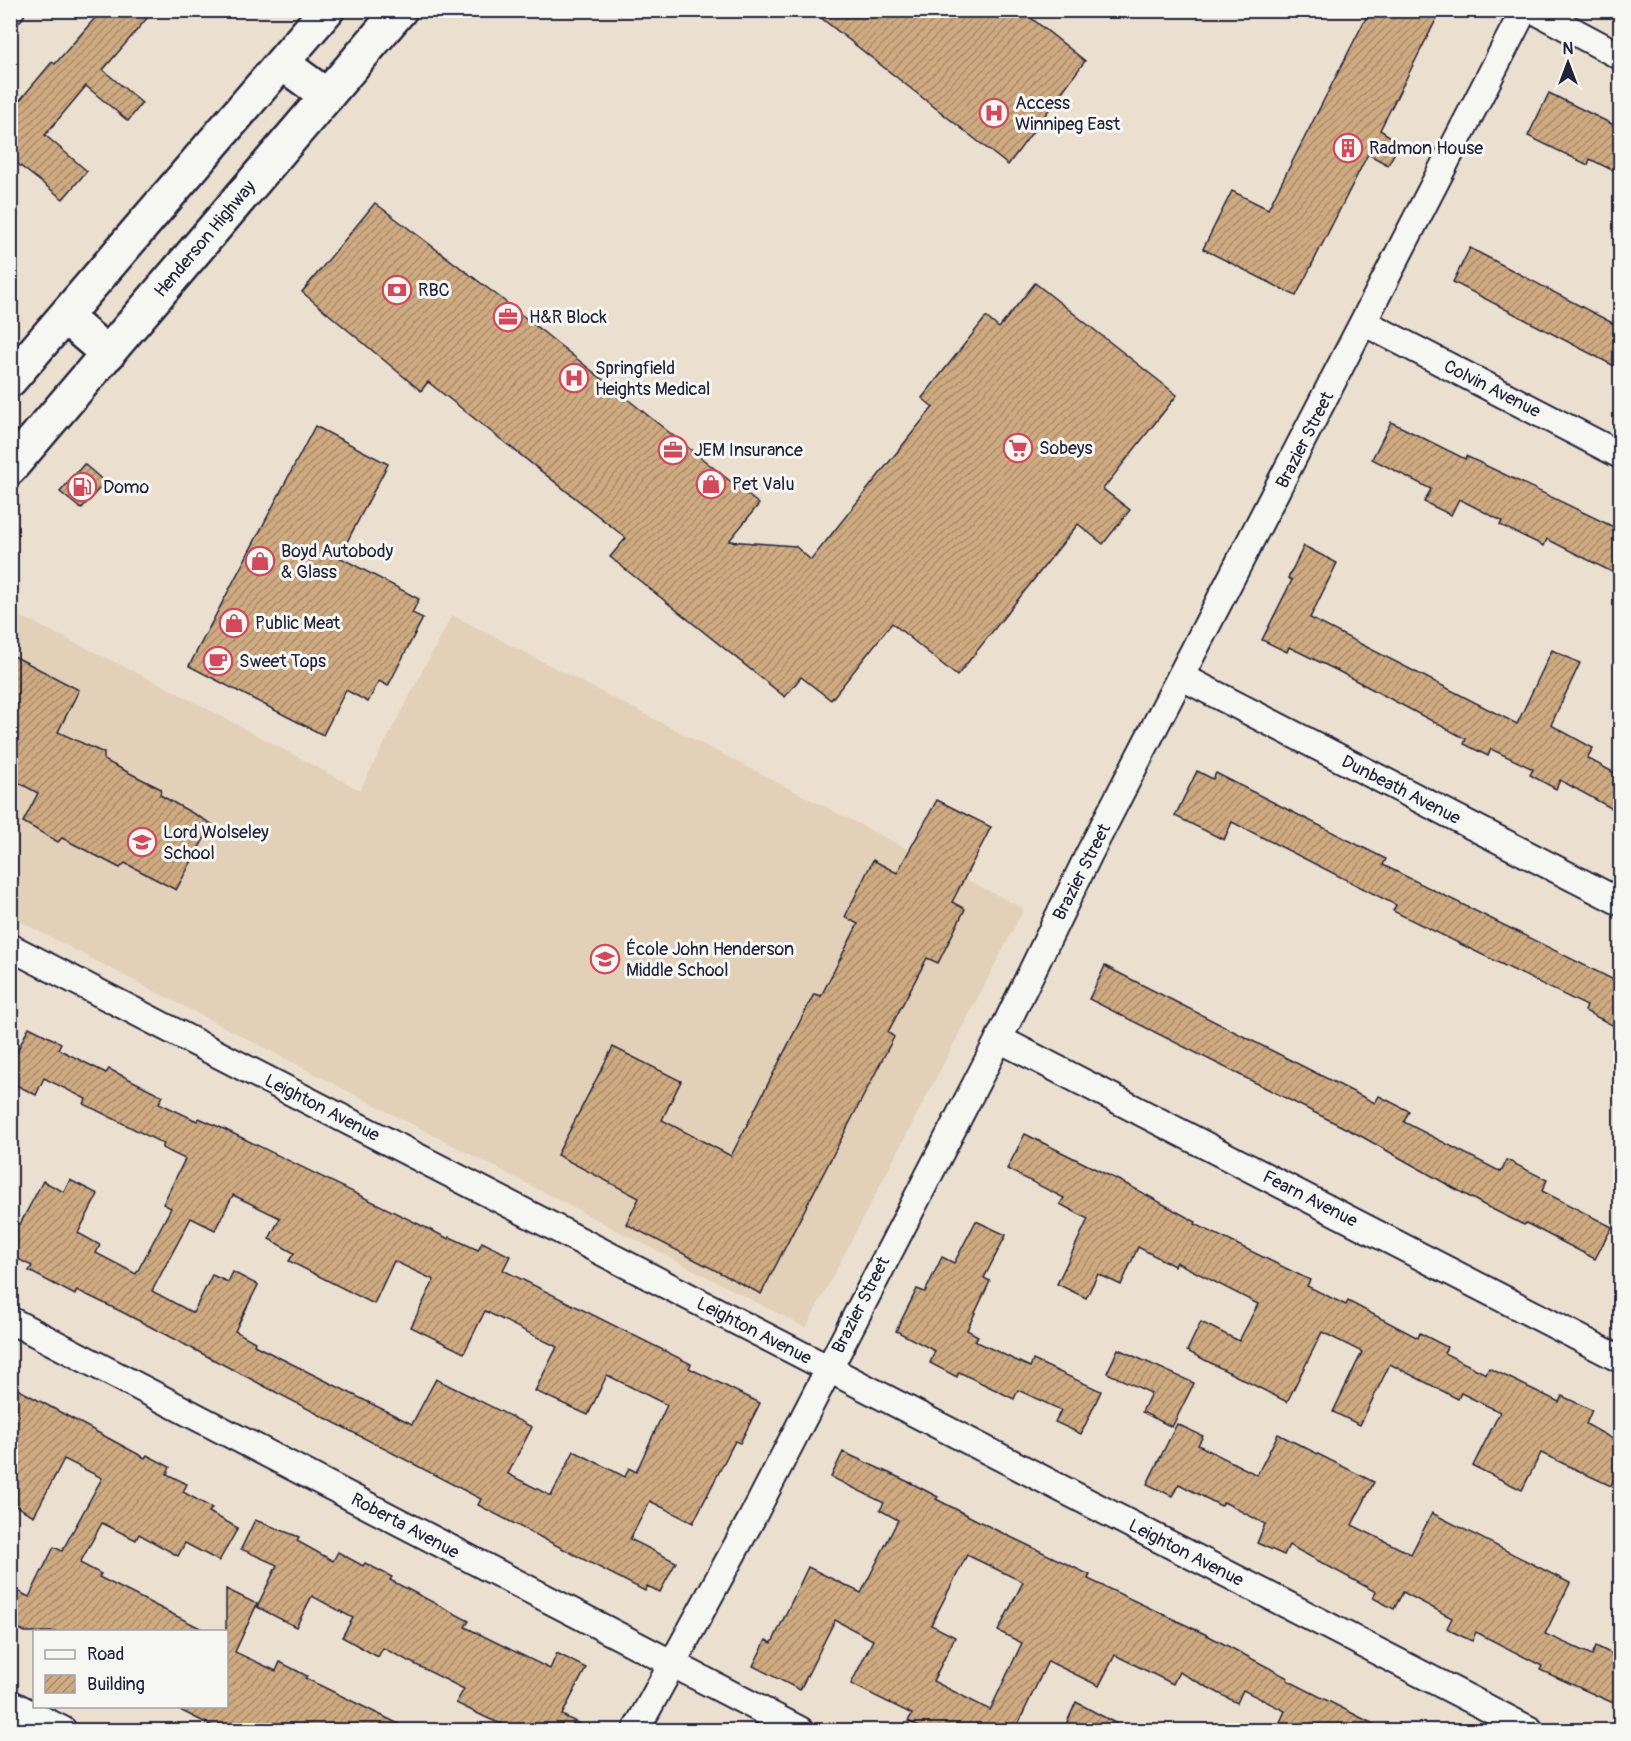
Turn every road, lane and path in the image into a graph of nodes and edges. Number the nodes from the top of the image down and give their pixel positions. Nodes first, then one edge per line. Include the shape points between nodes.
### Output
1 (327, 10) edge
2 (400, 10) edge
3 (1524, 10) edge
4 (1534, 10) edge
5 (1620, 56) edge
6 (282, 63) junction
7 (327, 96) junction
8 (65, 316) junction
9 (1365, 323) junction
10 (108, 354) junction
11 (10, 380) edge
12 (1620, 455) edge
13 (10, 468) edge
14 (1182, 677) junction
15 (1620, 902) edge
16 (10, 947) edge
17 (999, 1039) junction
18 (10, 1320) edge
19 (1620, 1359) edge
20 (829, 1369) junction
21 (671, 1664) junction
22 (10, 1703) edge
23 (63, 1731) edge
24 (636, 1731) edge
25 (800, 1731) edge
26 (1530, 1731) edge

1 - 6 main road
2 - 7 main road, Henderson Highway
3 - 9 street, Brazier Street
4 - 5 street
6 - 7 main road
6 - 8 main road
7 - 10 main road, Henderson Highway
8 - 10 main road
8 - 11 main road
9 - 12 street, Colvin Avenue
9 - 14 street, Brazier Street
10 - 13 main road, Henderson Highway
14 - 15 street, Dunbeath Avenue
14 - 17 street, Brazier Street via 1089,854
16 - 20 street, Leighton Avenue
17 - 19 street, Fearn Avenue
17 - 20 street, Brazier Street
18 - 21 street, Roberta Avenue
20 - 21 street, Brazier Street
20 - 26 street, Leighton Avenue
21 - 24 street, Brazier Street
21 - 25 street, Roberta Avenue
22 - 23 street

